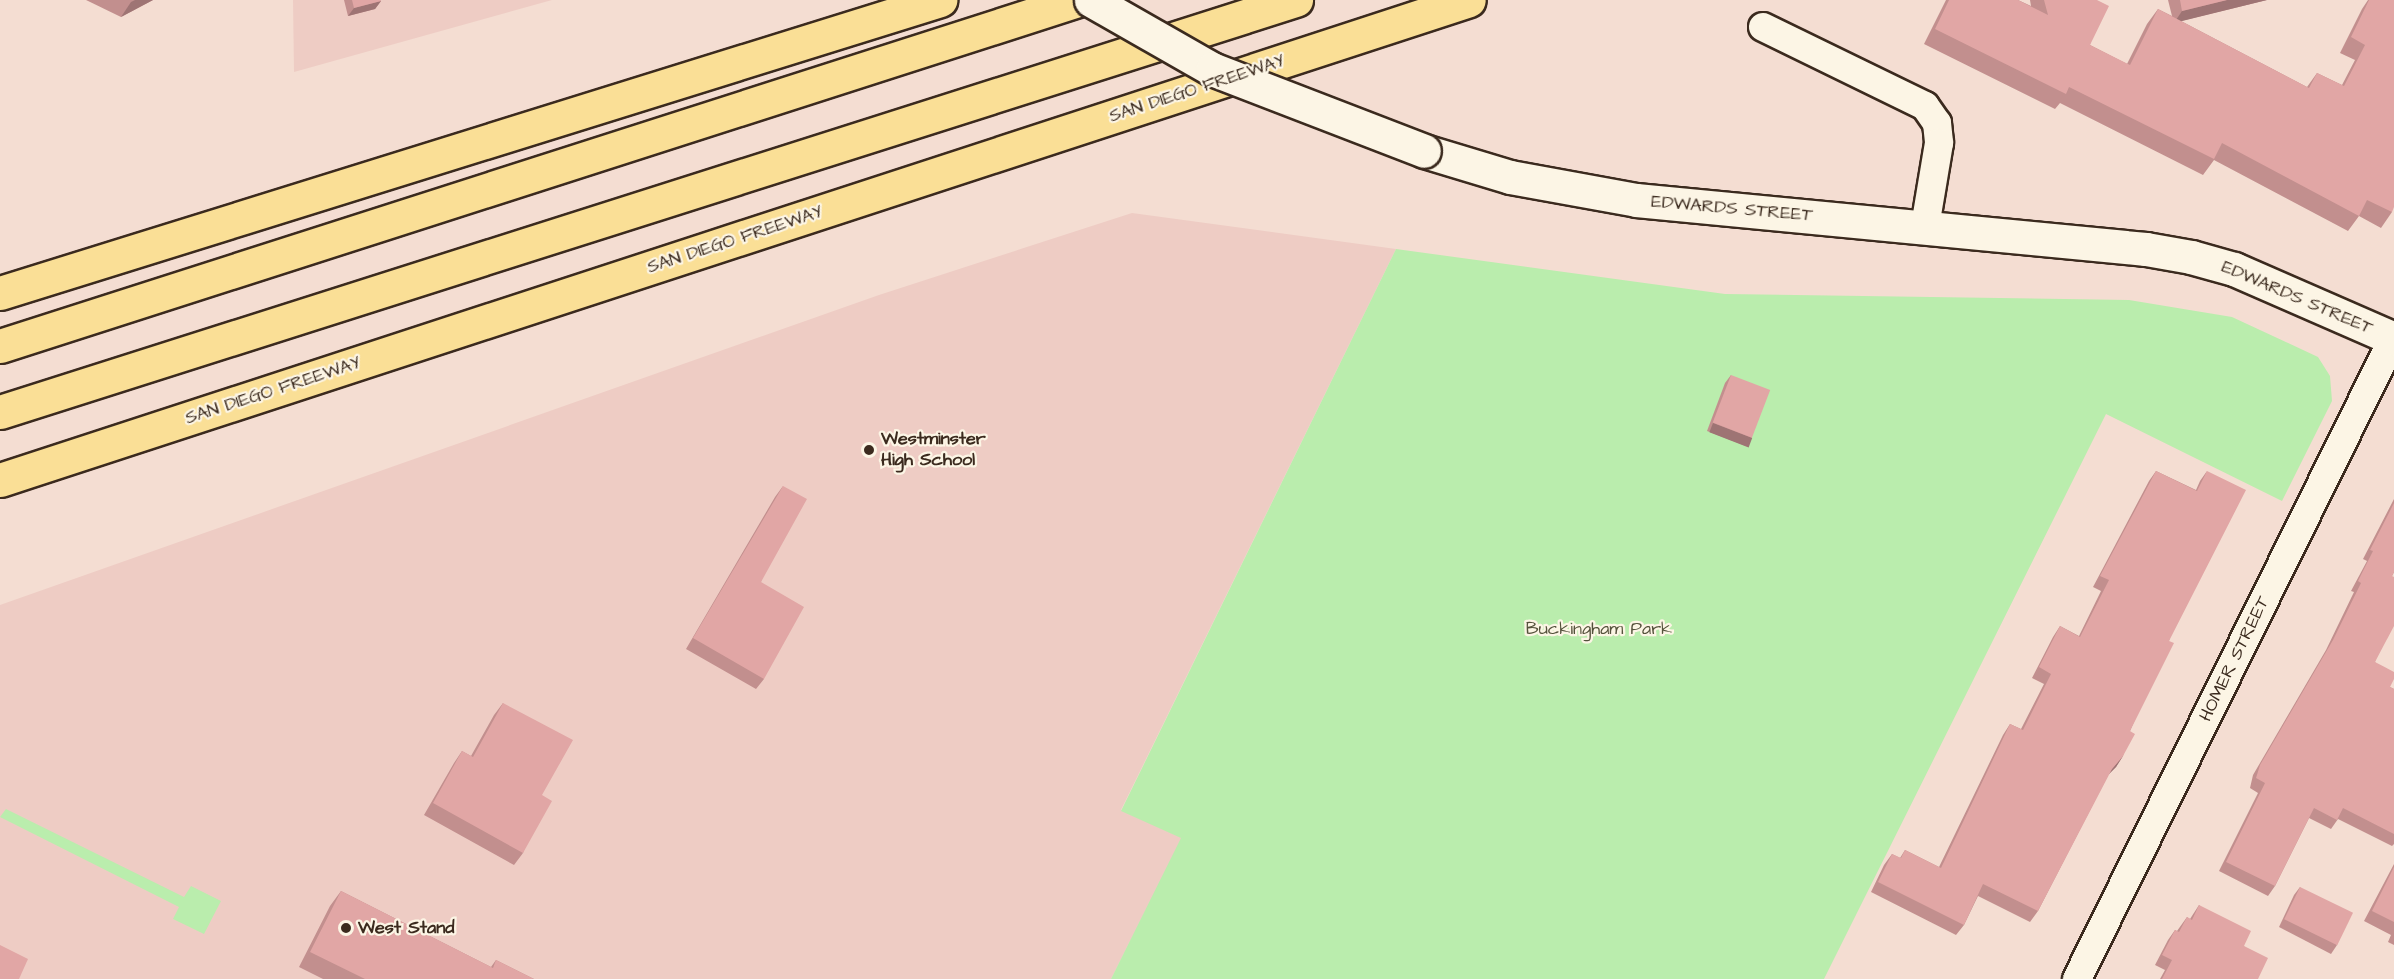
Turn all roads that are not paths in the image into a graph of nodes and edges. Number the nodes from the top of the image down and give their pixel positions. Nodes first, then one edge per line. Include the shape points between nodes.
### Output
1 (940, 0) edge
2 (1078, 0) edge
3 (1091, 0) edge
4 (1296, 0) edge
5 (1469, 0) edge
6 (1763, 27) dead end
7 (1925, 227) junction
8 (0, 293) edge
9 (2394, 339) edge
10 (0, 346) edge
11 (0, 412) edge
12 (0, 480) edge
13 (2077, 979) edge

1 - 8 highway
2 - 10 highway
3 - 7 street, EDWARDS STREET, bridge via 1212,69 1424,151 1510,177 1636,200
4 - 11 highway
5 - 12 highway, SAN DIEGO FREEWAY
6 - 7 street via 1925,106 1937,123 1939,143
7 - 9 street, EDWARDS STREET via 2191,257 2234,269
9 - 13 street, HOMER STREET

